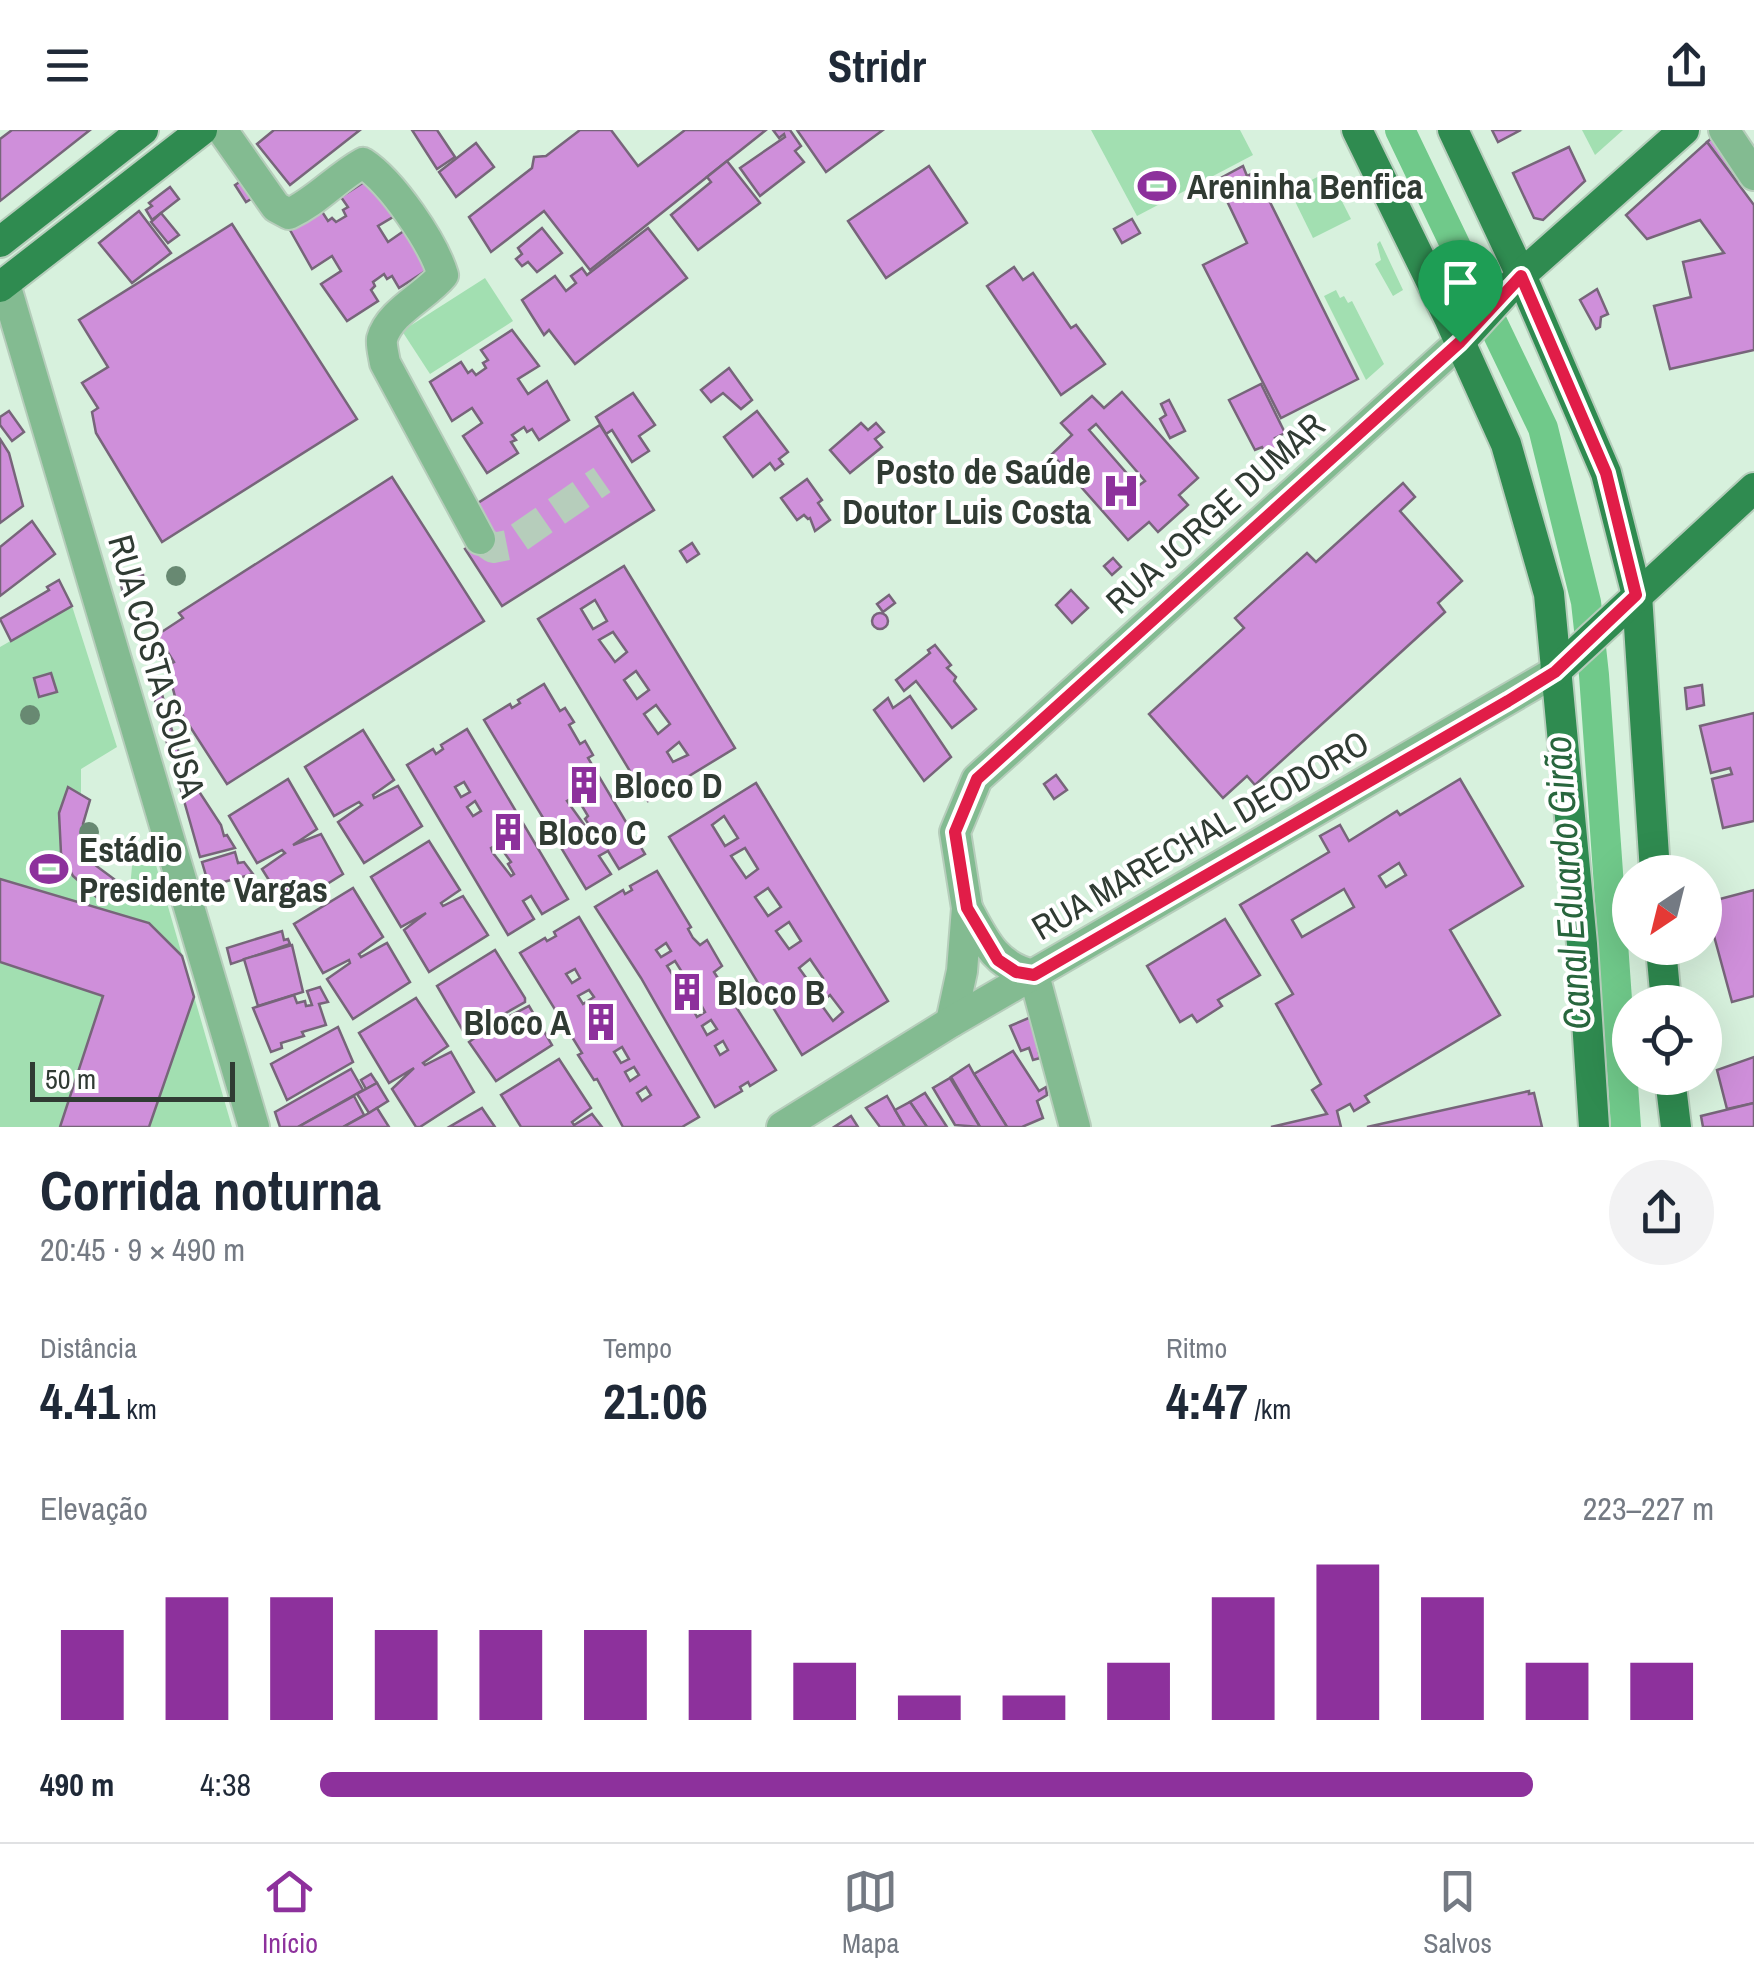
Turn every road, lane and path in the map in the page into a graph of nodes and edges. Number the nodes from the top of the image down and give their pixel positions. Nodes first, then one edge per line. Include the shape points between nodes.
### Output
1 (143, 130) edge
2 (202, 130) edge
3 (222, 130) edge
4 (1357, 130) edge
5 (1453, 130) edge
6 (1684, 130) edge
7 (1724, 130) edge
8 (1754, 175) edge
9 (0, 242) edge
10 (2, 285) edge
11 (1511, 287) junction
12 (1469, 332) junction
13 (1754, 488) edge
14 (480, 540) dead end
15 (1636, 595) junction
16 (1555, 672) junction
17 (1655, 855) edge
18 (967, 908) junction
19 (1034, 975) junction
20 (951, 1022) junction
21 (1672, 1095) edge
22 (254, 1127) edge
23 (782, 1127) edge
24 (1074, 1127) edge
25 (1594, 1127) edge
26 (1676, 1127) edge

1 - 9 main road
2 - 10 main road
3 - 14 street via 276,207 289,214 362,163 377,172 437,254 443,275 393,320 382,340 385,363
4 - 12 main road
5 - 11 main road
6 - 11 main road, RUA JORGE DUMAR
7 - 8 street
10 - 22 street, RUA COSTA SOUSA
11 - 12 main road, RUA JORGE DUMAR
11 - 15 main road via 1606,473
12 - 16 main road via 1549,594
12 - 18 street, RUA JORGE DUMAR via 977,779 955,832
13 - 15 main road
15 - 16 main road
15 - 17 main road
16 - 19 street, RUA MARECHAL DEODORO
16 - 25 main road
18 - 19 street via 998,960
18 - 20 street, RUA JORGE DUMAR
19 - 20 street, RUA MARECHAL DEODORO
19 - 24 street
20 - 23 street, RUA MARECHAL DEODORO
21 - 26 main road

